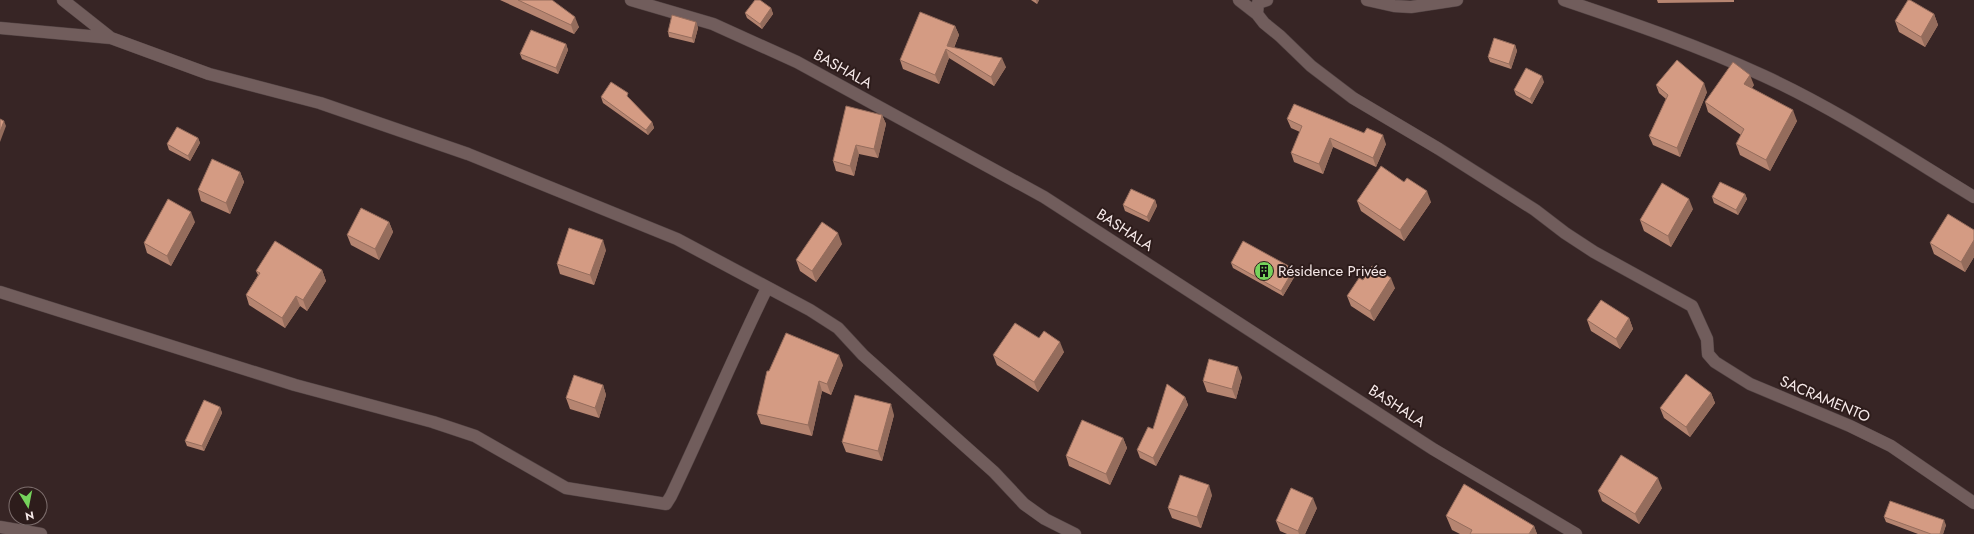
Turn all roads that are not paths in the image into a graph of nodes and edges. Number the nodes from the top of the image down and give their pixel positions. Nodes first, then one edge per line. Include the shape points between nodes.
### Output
1 (63, 0) edge
2 (632, 0) edge
3 (1239, 0) edge
4 (1267, 0) edge
5 (1367, 0) edge
6 (1457, 0) edge
7 (1564, 0) edge
8 (1257, 14) junction
9 (0, 28) edge
10 (111, 38) junction
11 (1974, 197) edge
12 (767, 288) junction
13 (0, 292) edge
14 (1974, 503) edge
15 (0, 527) edge
16 (41, 534) edge
17 (1075, 534) edge
18 (1576, 534) edge

1 - 10 street
2 - 18 street, BASHALA via 713,24 797,62 1044,197 1433,449
3 - 8 street
4 - 8 street via 1258,3
5 - 6 street via 1411,7
7 - 11 street via 1682,40 1765,77 1825,107
8 - 14 street, SACRAMENTO via 1311,66 1353,98 1535,210 1565,234 1594,252 1692,306 1707,339 1708,354 1715,362 1750,384 1850,426 1890,446
9 - 10 street
10 - 12 street via 208,74 320,103 468,154 677,239
12 - 13 street via 666,504 566,488 475,436 295,385
12 - 17 street via 838,328 863,355 994,472 1024,504 1045,519
15 - 16 street

